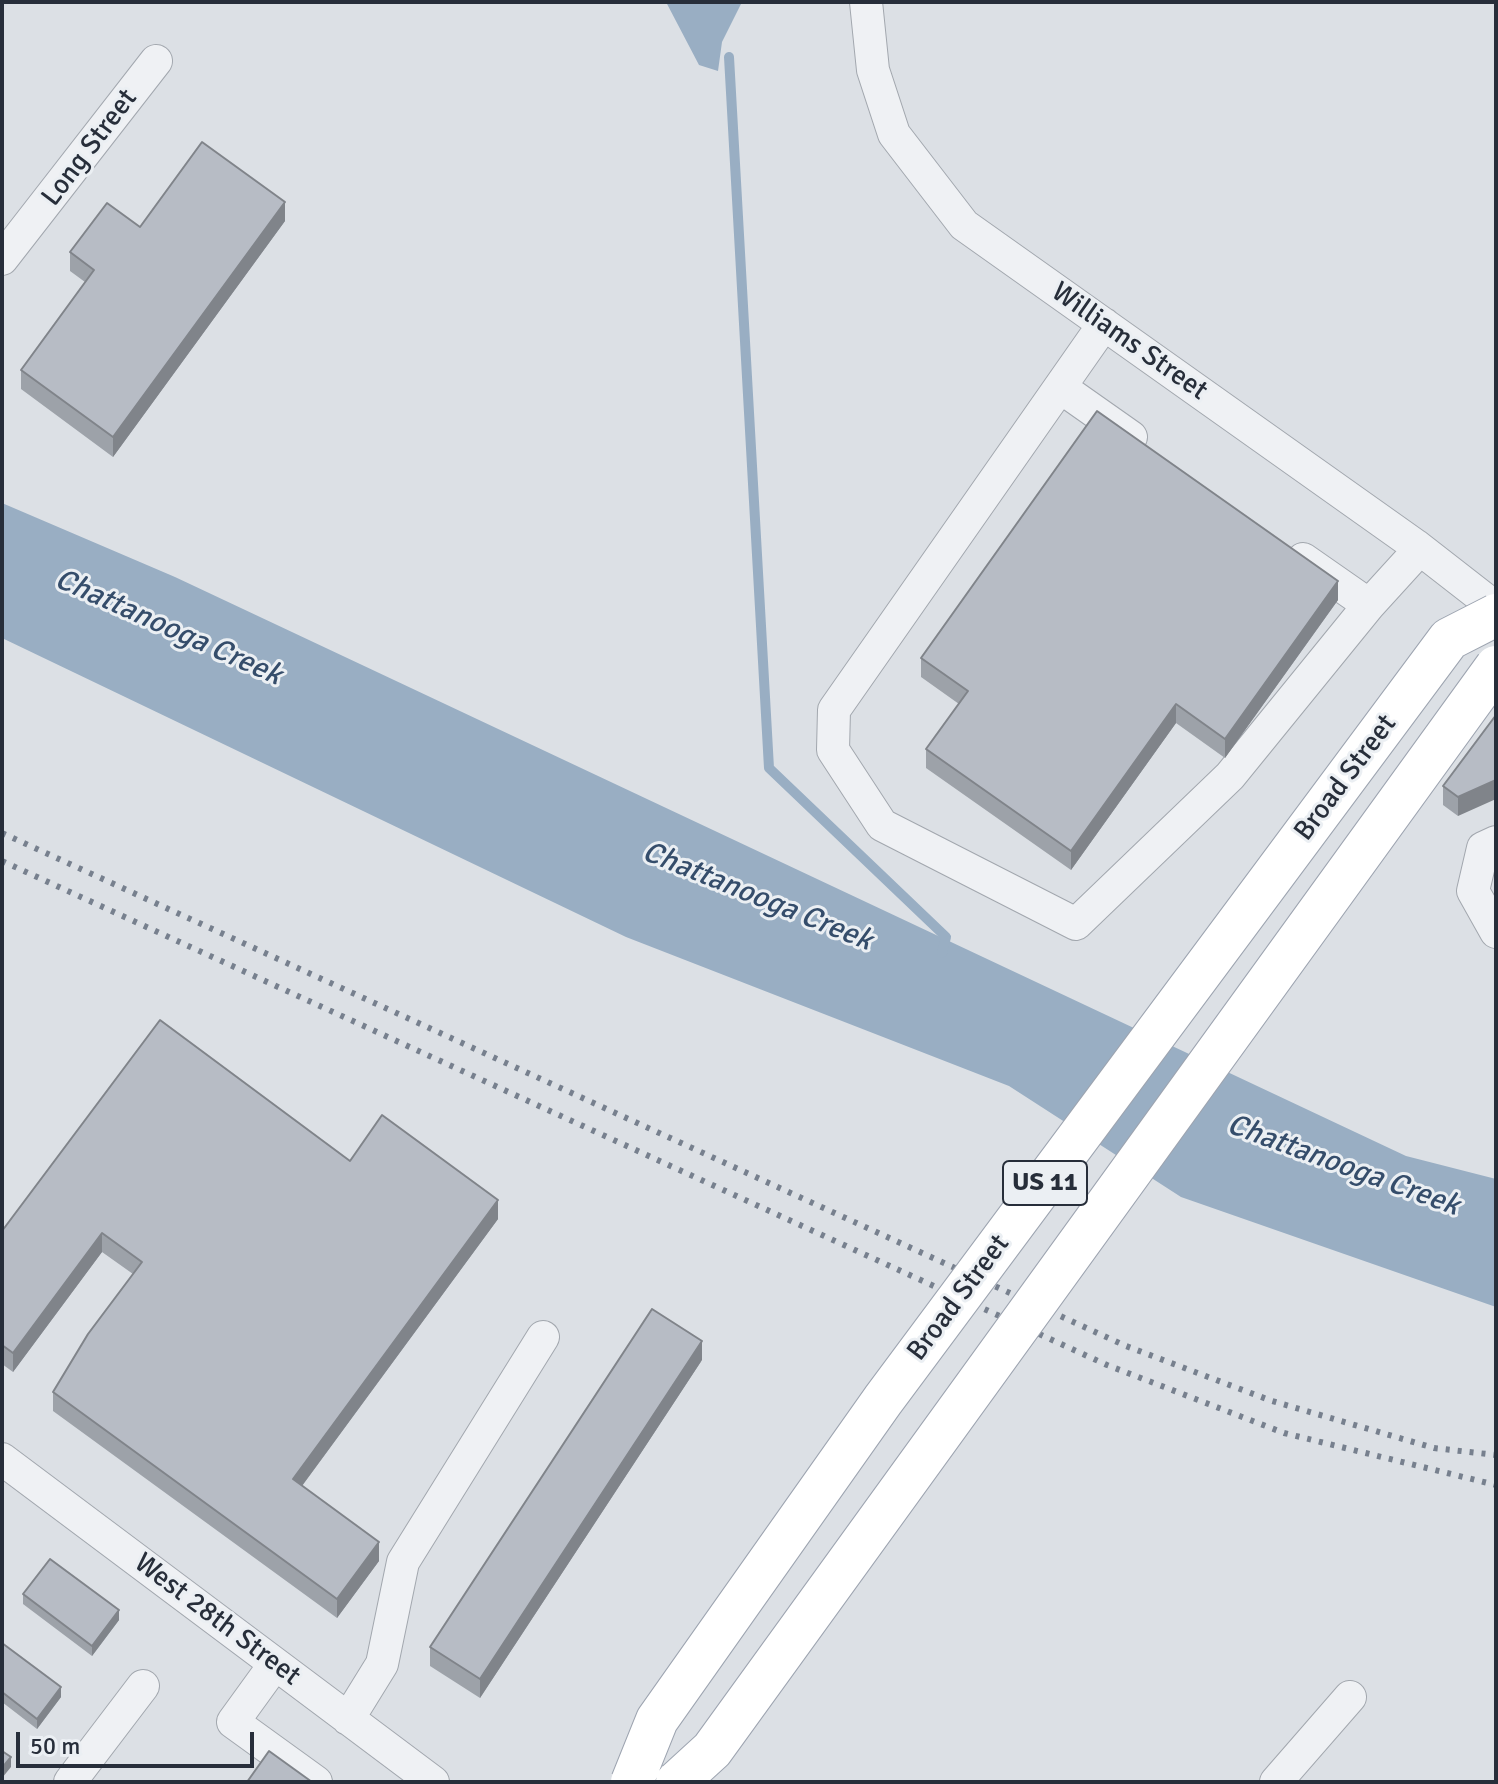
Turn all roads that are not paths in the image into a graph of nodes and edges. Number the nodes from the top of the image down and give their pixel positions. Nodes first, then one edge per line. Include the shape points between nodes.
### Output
1 (866, 2) edge
2 (156, 61) dead end
3 (2, 259) edge
4 (1104, 324) junction
5 (1060, 387) junction
6 (1150, 451) edge
7 (1279, 542) edge
8 (1420, 549) junction
9 (1369, 605) junction
10 (1496, 608) edge
11 (1496, 615) edge
12 (1496, 667) edge
13 (1496, 842) edge
14 (1496, 932) edge
15 (543, 1337) dead end
16 (2, 1459) edge
17 (275, 1664) junction
18 (143, 1686) dead end
19 (1350, 1697) dead end
20 (348, 1719) junction
21 (418, 1777) edge
22 (70, 1782) edge
23 (316, 1782) edge
24 (632, 1782) edge
25 (677, 1782) edge
26 (1276, 1782) edge

1 - 4 street, Williams Street via 873,70 894,134 964,225
2 - 3 street, Long Street
4 - 5 street
4 - 8 street, Williams Street
5 - 6 street
5 - 9 street via 834,710 833,750 882,825 1076,924 1230,776
7 - 9 street
8 - 9 street
8 - 10 street, Williams Street
11 - 24 main road, Broad Street / US 11, bridge via 1449,639 902,1375 657,1720
12 - 25 main road, Broad Street / US 11, bridge via 712,1750
13 - 14 street via 1483,848 1473,891
15 - 20 street via 403,1562 382,1664
16 - 17 street, West 28th Street
17 - 20 street, West 28th Street
17 - 23 street via 233,1722
18 - 22 street
19 - 26 street
20 - 21 street, West 28th Street

